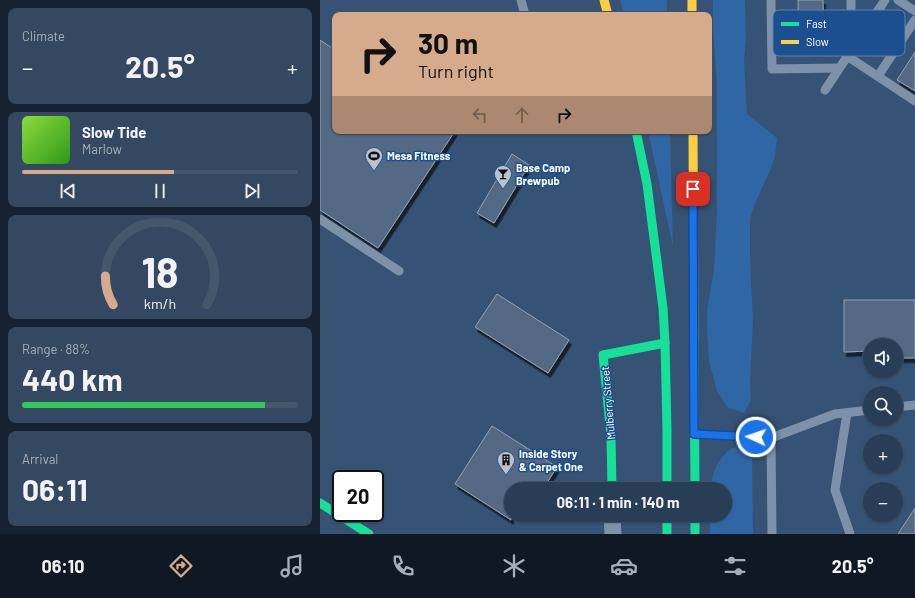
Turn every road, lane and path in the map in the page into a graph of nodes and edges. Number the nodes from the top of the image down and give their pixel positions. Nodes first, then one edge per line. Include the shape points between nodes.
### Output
1 (522, 0) edge
2 (604, 0) edge
3 (692, 0) edge
4 (771, 0) edge
5 (851, 0) edge
6 (885, 0) edge
7 (898, 0) edge
8 (851, 10) edge
9 (878, 10) edge
10 (915, 11) edge
11 (524, 12) edge
12 (607, 12) edge
13 (692, 12) edge
14 (915, 20) edge
15 (905, 35) edge
16 (847, 56) edge
17 (853, 56) edge
18 (891, 56) edge
19 (839, 68) junction
20 (878, 76) junction
21 (825, 90) dead end
22 (915, 100) edge
23 (637, 134) edge
24 (693, 134) edge
25 (320, 219) edge
26 (399, 271) dead end
27 (665, 343) junction
28 (915, 405) edge
29 (903, 406) edge
30 (863, 411) edge
31 (847, 413) junction
32 (694, 434) junction
33 (771, 438) junction
34 (612, 482) edge
35 (667, 482) edge
36 (695, 482) edge
37 (320, 503) edge
38 (612, 522) edge
39 (667, 522) edge
40 (695, 522) edge
41 (369, 534) edge
42 (613, 534) edge
43 (667, 534) edge
44 (695, 534) edge
45 (772, 534) edge
46 (850, 534) edge

1 - 11 lane
2 - 12 main road
3 - 13 main road
4 - 19 lane via 772,69
5 - 8 lane
6 - 9 lane
7 - 10 lane
14 - 15 lane
16 - 19 lane
17 - 20 lane
18 - 20 lane
19 - 21 lane
20 - 22 lane
23 - 27 main road via 647,184
24 - 32 main road
25 - 26 lane
27 - 34 main road, Mulberry Street via 603,355 611,436
27 - 35 main road
28 - 29 lane
30 - 31 lane
31 - 33 lane via 835,414
31 - 46 lane via 836,490
32 - 33 lane
32 - 36 main road
33 - 45 lane
37 - 41 main road
38 - 42 street
39 - 43 main road
40 - 44 main road

